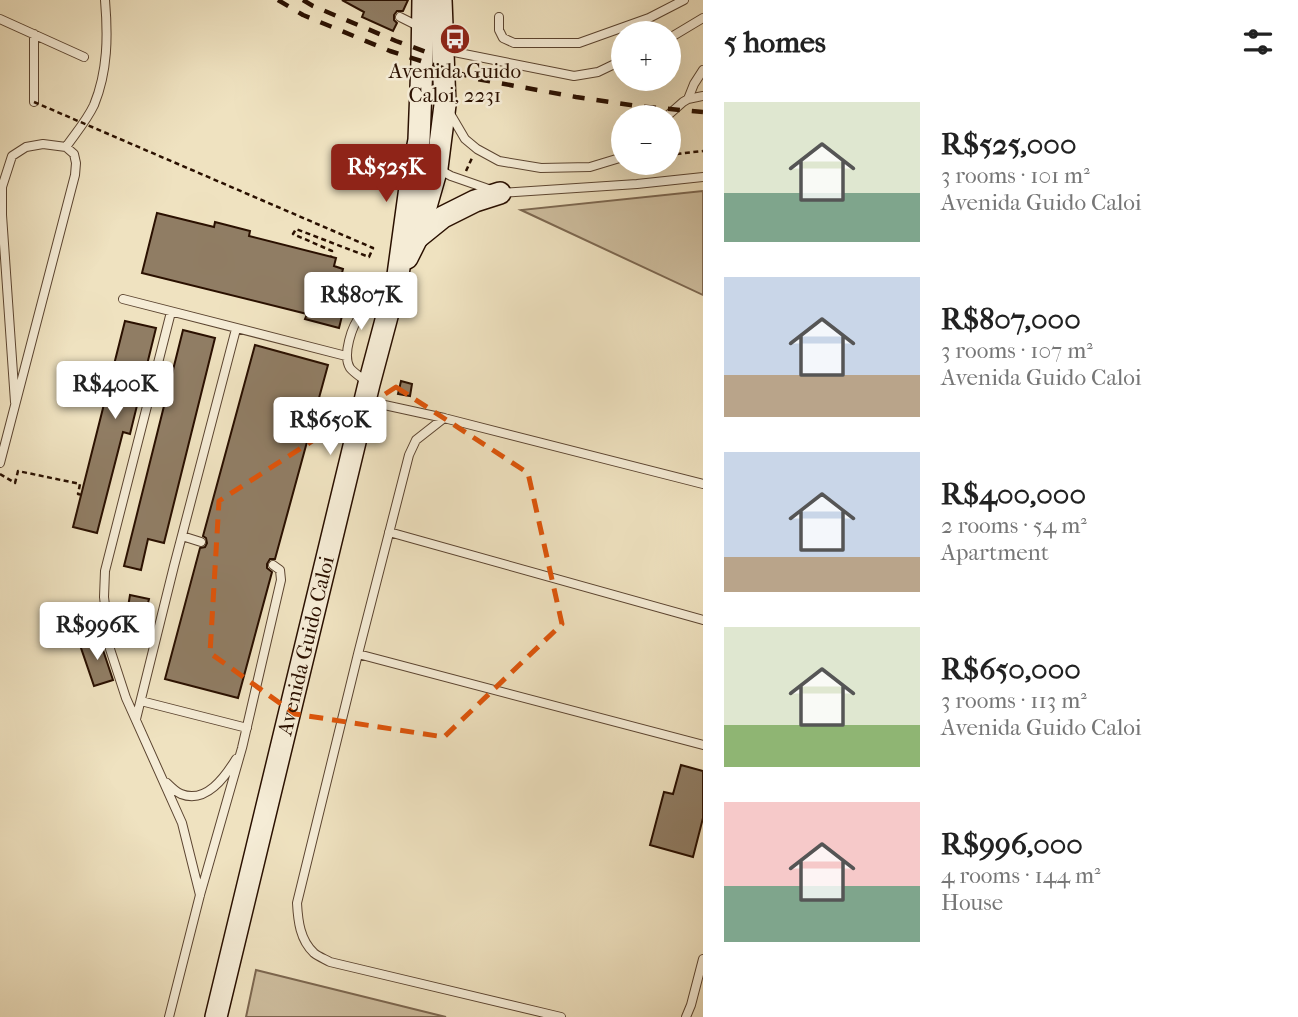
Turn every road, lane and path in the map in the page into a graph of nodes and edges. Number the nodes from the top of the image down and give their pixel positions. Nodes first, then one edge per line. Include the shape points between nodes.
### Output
1 (105, 0) edge
2 (423, 0) edge
3 (441, 0) edge
4 (684, 0) edge
5 (400, 18) dead end
6 (499, 18) dead end
7 (703, 18) edge
8 (0, 19) edge
9 (423, 29) junction
10 (681, 31) edge
11 (34, 34) junction
12 (443, 50) junction
13 (84, 57) dead end
14 (611, 66) edge
15 (703, 70) edge
16 (703, 96) edge
17 (688, 99) junction
18 (34, 102) joint
19 (445, 105) junction
20 (681, 105) edge
21 (419, 140) junction
22 (66, 147) junction
23 (703, 151) edge
24 (681, 154) edge
25 (611, 161) edge
26 (437, 168) junction
27 (703, 177) edge
28 (500, 193) junction
29 (417, 238) junction
30 (331, 256) dead end
31 (396, 284) junction
32 (123, 299) dead end
33 (171, 312) junction
34 (236, 329) junction
35 (346, 356) junction
36 (367, 392) junction
37 (15, 402) junction
38 (444, 418) junction
39 (0, 463) edge
40 (0, 474) edge
41 (703, 484) edge
42 (82, 495) dead end
43 (389, 532) junction
44 (182, 536) junction
45 (201, 542) dead end
46 (273, 565) dead end
47 (703, 620) edge
48 (358, 654) junction
49 (141, 701) junction
50 (136, 719) junction
51 (247, 728) junction
52 (703, 745) edge
53 (242, 748) junction
54 (164, 782) junction
55 (200, 895) junction
56 (703, 959) edge
57 (169, 1017) edge
58 (216, 1017) edge
59 (561, 1017) edge
60 (686, 1017) edge

1 - 22 lane via 107,53 102,81 93,107
2 - 9 main road, Avenida Guido Caloi
3 - 12 main road, Avenida Guido Caloi
4 - 6 lane via 579,43 514,43 503,38
5 - 9 lane
7 - 10 lane
8 - 11 lane
9 - 21 main road, Avenida Guido Caloi
11 - 13 lane
11 - 18 lane
12 - 14 lane via 574,76
12 - 19 main road, Avenida Guido Caloi
15 - 17 lane
16 - 17 lane
17 - 20 lane
18 - 30 path, bridge via 373,248 369,257 296,229 293,234 332,251
19 - 25 lane via 465,139 499,161 541,168 590,167
19 - 26 main road, Avenida Guido Caloi
21 - 26 main road
21 - 31 main road, Avenida Guido Caloi
22 - 37 lane via 74,154 75,175
22 - 37 lane via 26,147 12,156 2,187
23 - 24 path
26 - 28 lane
26 - 29 main road, Avenida Guido Caloi
27 - 28 lane
28 - 29 main road via 443,217
29 - 31 main road, Avenida Guido Caloi
31 - 35 lane via 360,316
31 - 36 main road, Avenida Guido Caloi
32 - 33 lane
33 - 34 lane
33 - 50 lane via 105,570 110,649
34 - 35 lane
34 - 44 lane
35 - 36 lane
36 - 38 lane
36 - 58 main road, Avenida Guido Caloi
37 - 39 lane
38 - 41 lane
38 - 43 lane via 416,440
40 - 42 path via 15,483 18,471 80,484 78,494
43 - 47 lane
43 - 48 lane
44 - 45 lane
44 - 49 lane
46 - 51 lane via 280,570 281,580
48 - 52 lane
48 - 59 lane via 297,903 305,941 330,962
49 - 50 lane
49 - 51 lane
50 - 54 lane
51 - 53 lane
53 - 54 lane via 226,776 197,796 181,794
53 - 55 lane
54 - 55 lane via 182,823
55 - 57 lane
56 - 60 lane

